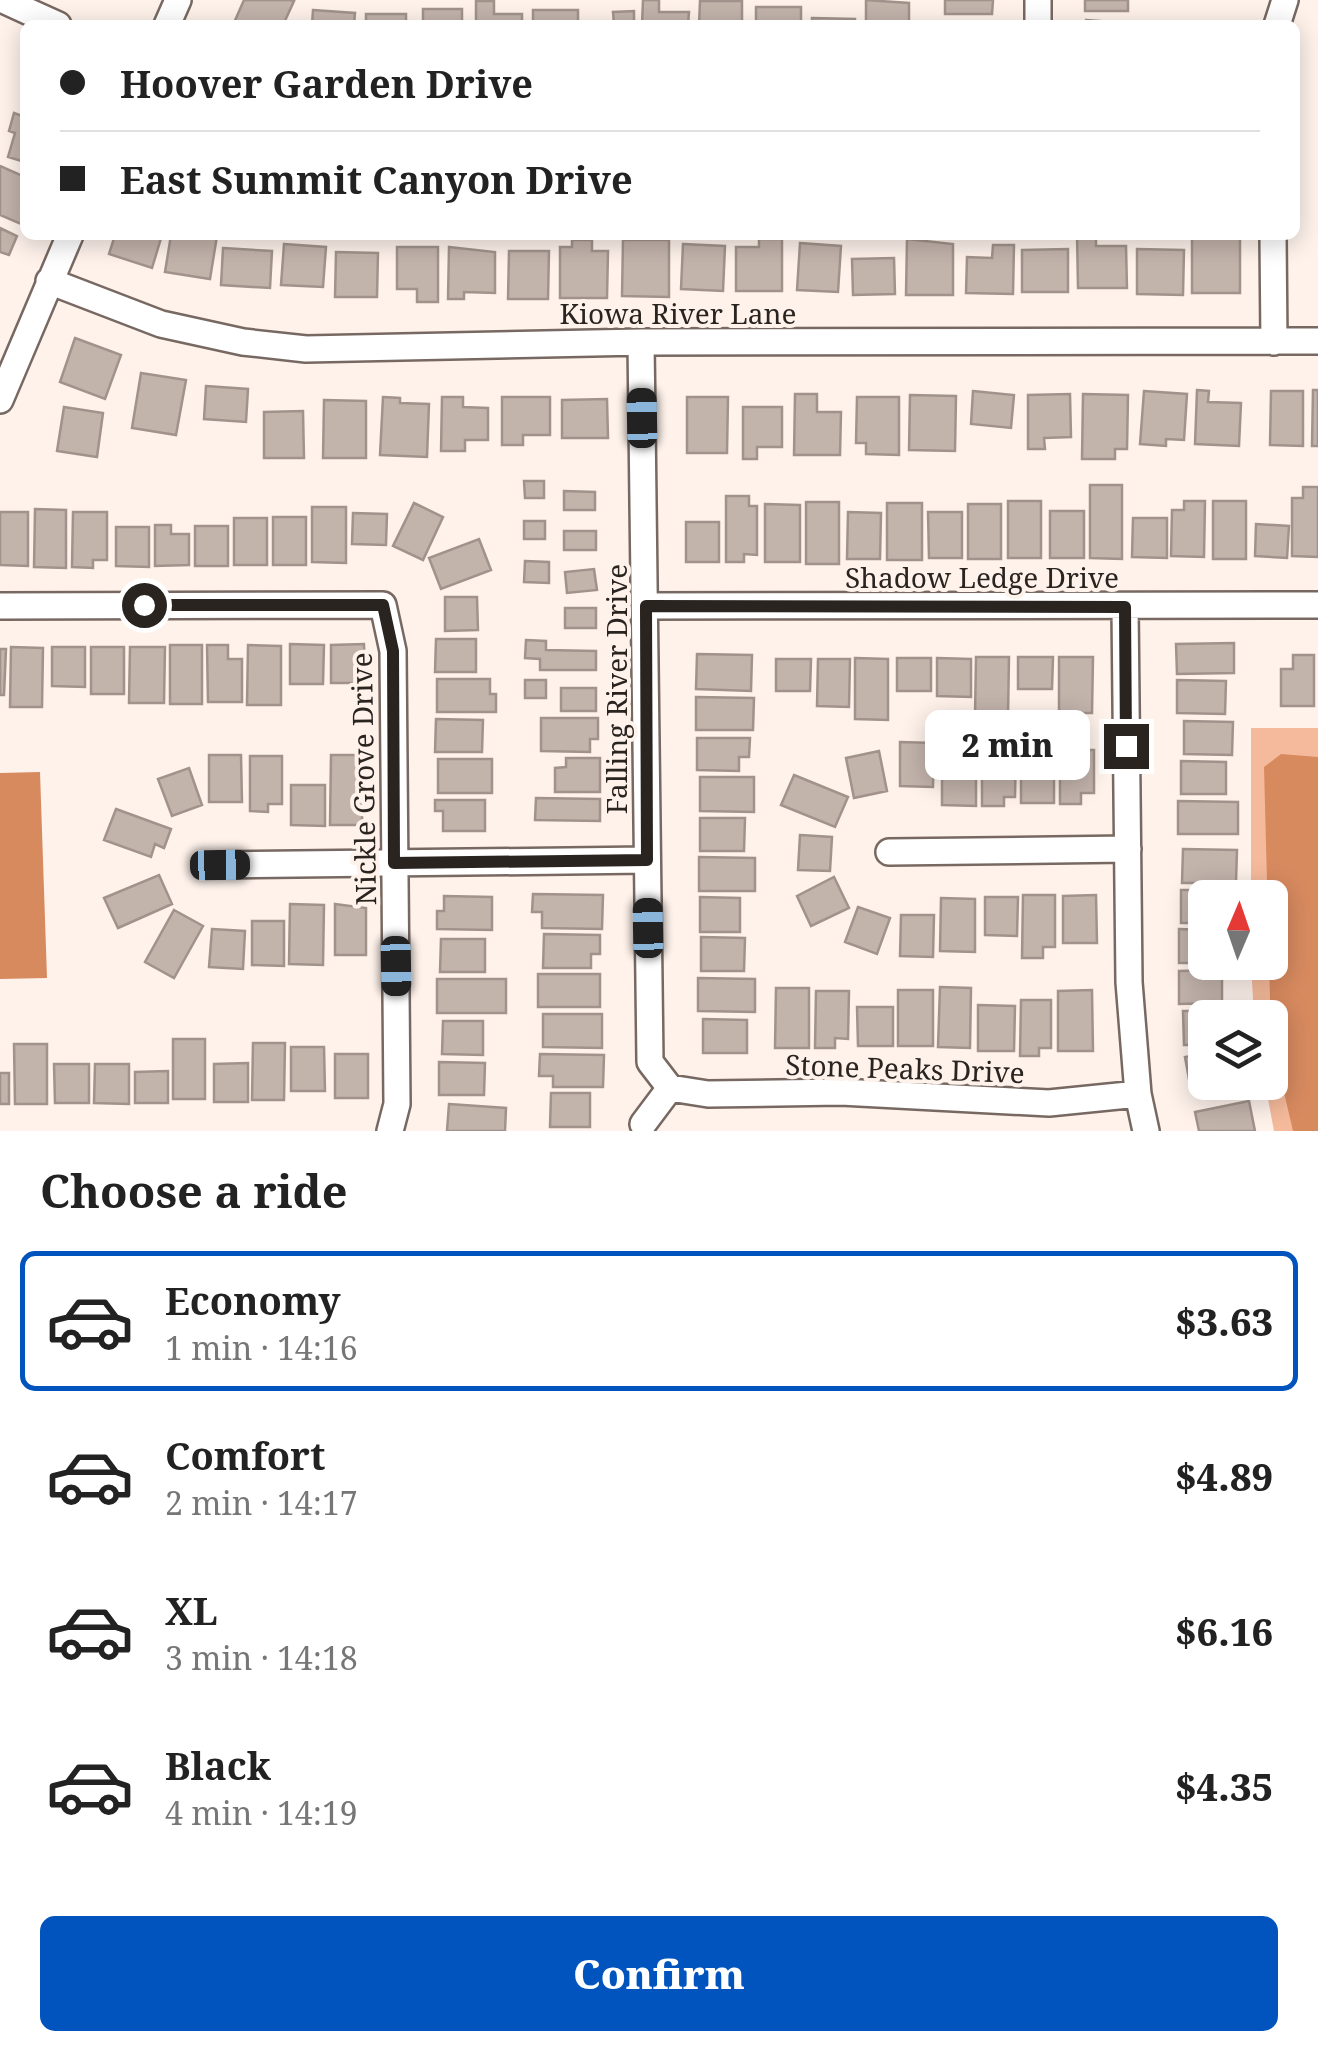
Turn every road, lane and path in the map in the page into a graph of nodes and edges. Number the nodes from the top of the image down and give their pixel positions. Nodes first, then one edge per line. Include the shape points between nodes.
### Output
1 (4, 0) edge
2 (47, 20) edge
3 (68, 240) edge
4 (1273, 240) edge
5 (48, 282) junction
6 (641, 342) junction
7 (1274, 342) junction
8 (1318, 342) edge
9 (0, 400) edge
10 (1318, 605) edge
11 (0, 606) edge
12 (646, 606) junction
13 (1125, 607) junction
14 (1128, 850) junction
15 (890, 852) dead end
16 (647, 860) junction
17 (394, 863) junction
18 (220, 865) dead end
19 (670, 1088) junction
20 (1138, 1094) junction
21 (643, 1124) dead end
22 (390, 1131) edge
23 (1146, 1131) edge

1 - 2 street
3 - 5 street
4 - 7 street
5 - 6 street, Kiowa River Lane via 161,324 306,349
5 - 9 street
6 - 7 street, Kiowa River Lane
6 - 12 street, Falling River Drive
7 - 8 street, Kiowa River Lane
10 - 13 street, Shadow Ledge Drive
11 - 17 street, Nickle Grove Drive via 383,605 393,651
12 - 13 street, Shadow Ledge Drive
12 - 16 street, Falling River Drive
13 - 14 street
14 - 15 street
14 - 20 street
16 - 17 street
16 - 19 street, Falling River Drive via 650,1062
17 - 18 street
17 - 22 street, Nickle Grove Drive via 397,1104
19 - 20 street, Stone Peaks Drive via 1050,1103
19 - 21 street
20 - 23 street

